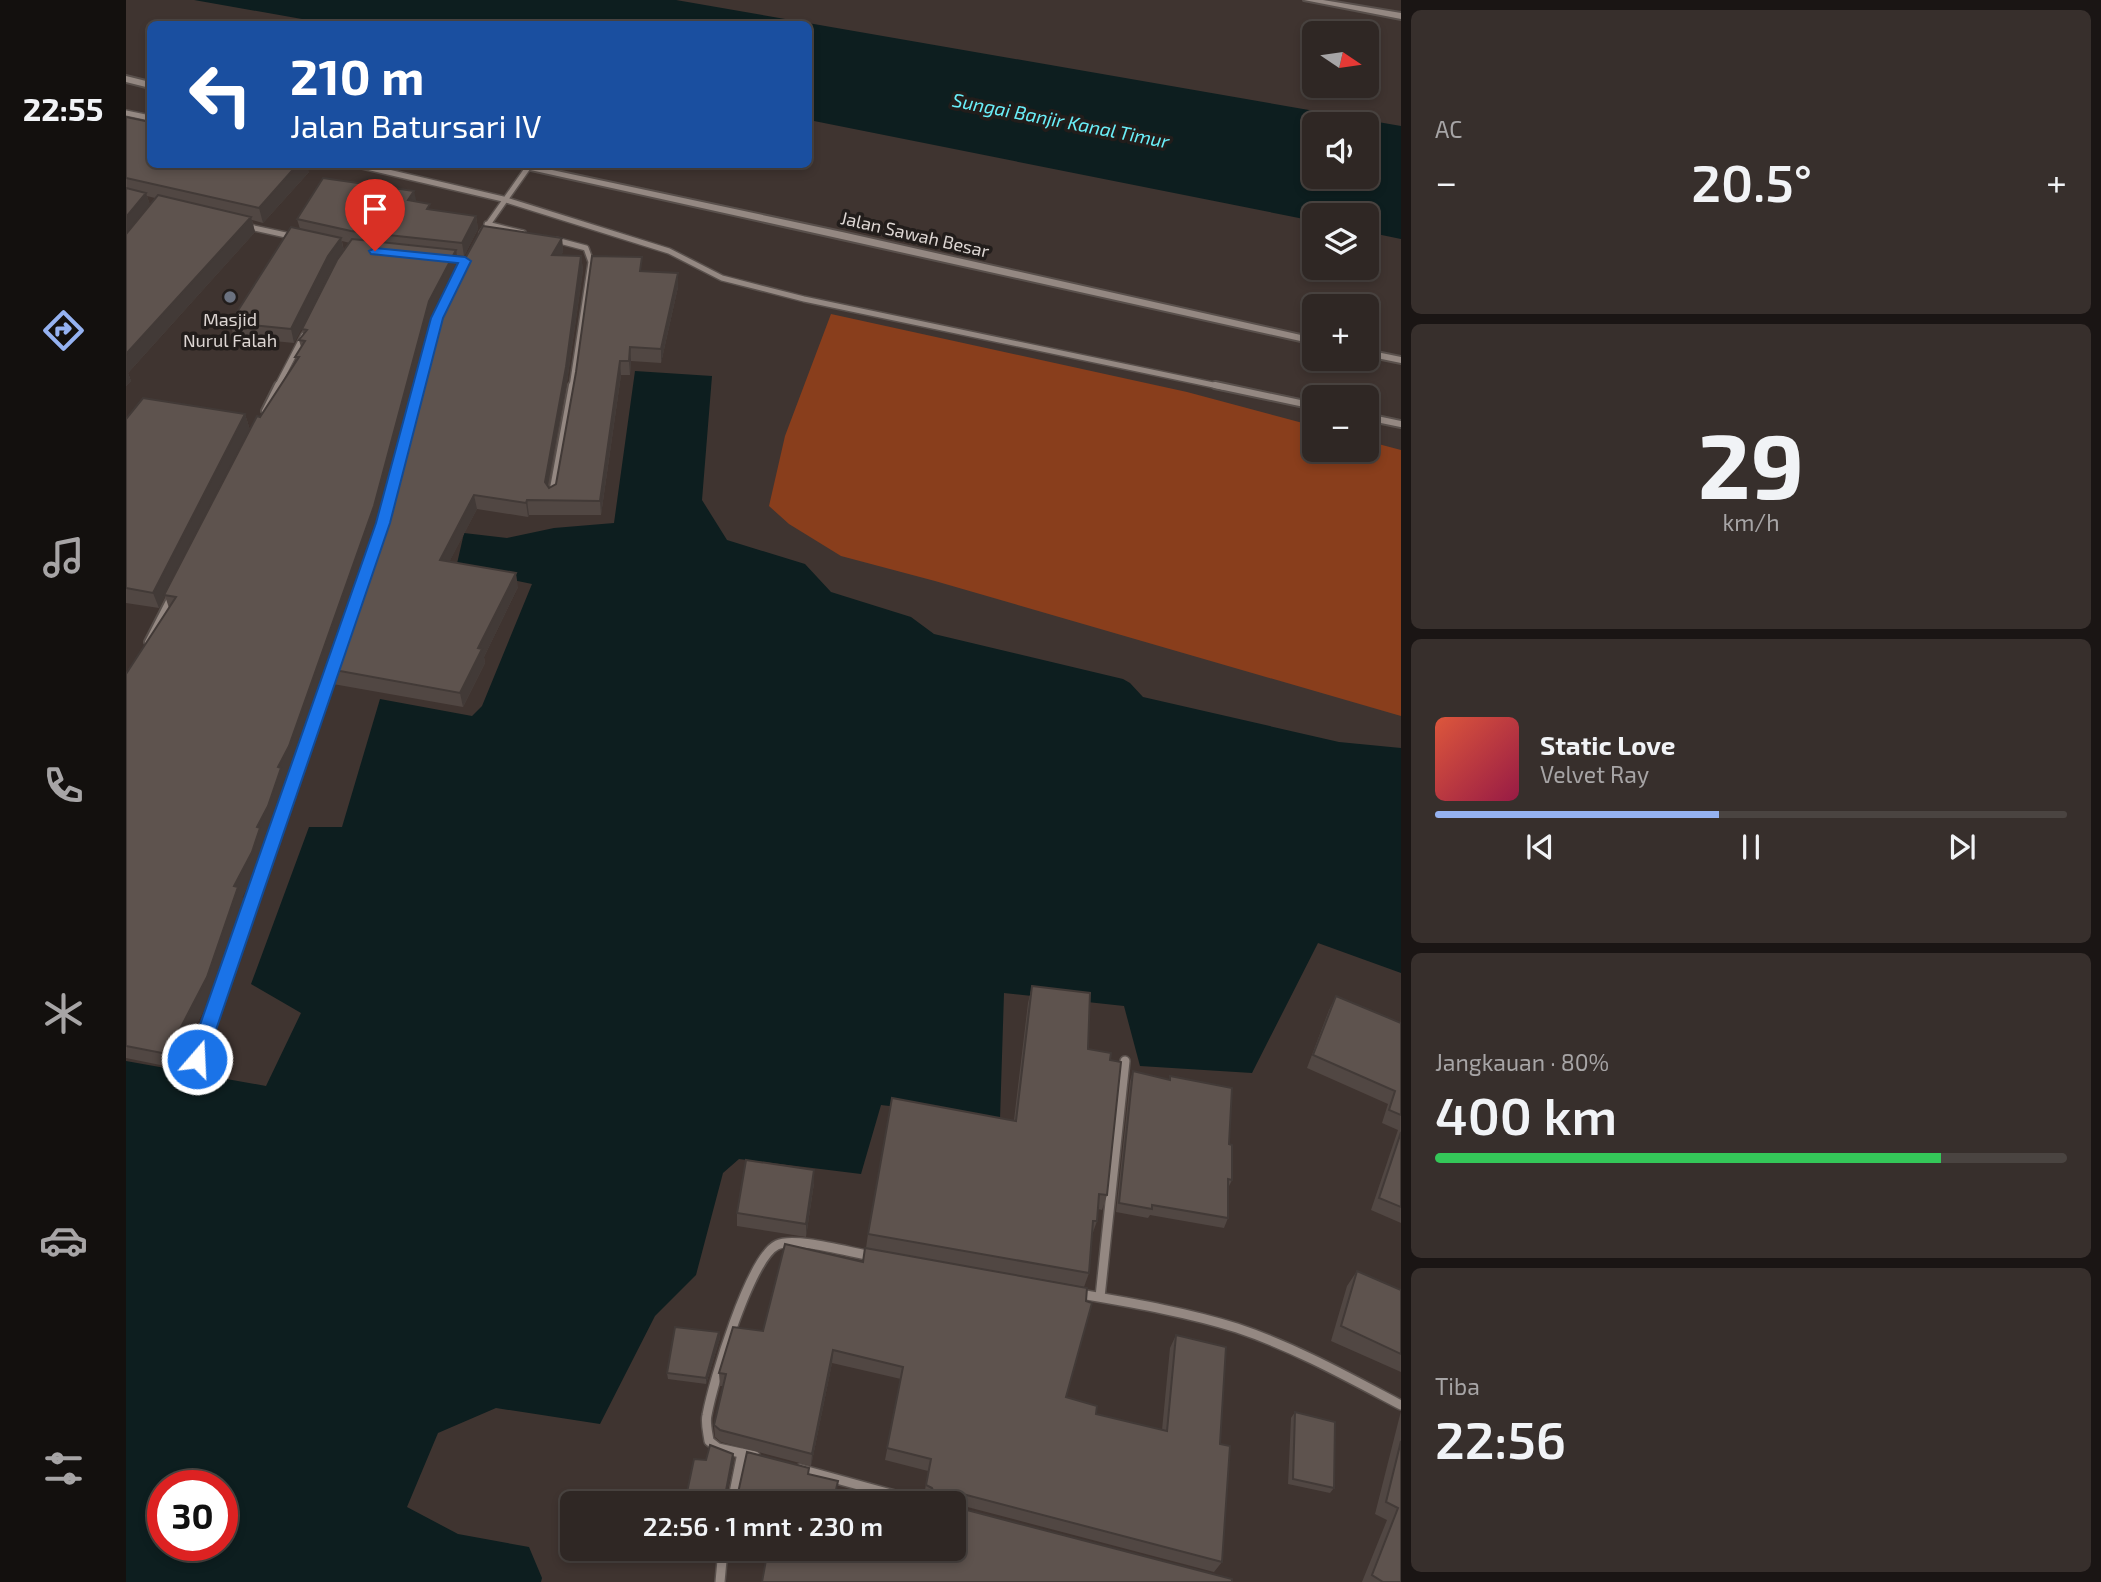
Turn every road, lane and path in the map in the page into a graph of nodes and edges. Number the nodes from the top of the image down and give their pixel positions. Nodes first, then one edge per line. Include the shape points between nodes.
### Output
1 (1308, 0) edge
2 (1401, 16) edge
3 (126, 79) edge
4 (147, 84) edge
5 (126, 113) edge
6 (147, 117) edge
7 (370, 168) edge
8 (523, 168) edge
9 (527, 169) junction
10 (502, 201) junction
11 (232, 222) edge
12 (488, 222) junction
13 (527, 233) edge
14 (304, 239) edge
15 (554, 239) edge
16 (476, 243) edge
17 (305, 333) edge
18 (1302, 338) edge
19 (1379, 355) edge
20 (1401, 360) edge
21 (1302, 403) edge
22 (262, 418) edge
23 (1379, 419) edge
24 (1401, 424) edge
25 (552, 497) edge
26 (175, 588) edge
27 (145, 649) edge
28 (338, 654) edge
29 (197, 1059) dead end
30 (1125, 1061) dead end
31 (889, 1259) edge
32 (1073, 1293) edge
33 (1100, 1297) junction
34 (1401, 1405) edge
35 (743, 1453) junction
36 (769, 1460) edge
37 (783, 1464) edge
38 (735, 1491) edge
39 (881, 1491) edge
40 (722, 1561) edge
41 (720, 1582) edge

1 - 2 street
3 - 4 street
5 - 6 street
7 - 10 street
8 - 9 street, Jalan Sawah Besar
9 - 10 street
9 - 18 street, Jalan Sawah Besar
10 - 12 street
10 - 21 street via 668,251 722,278 769,290
11 - 14 street
12 - 13 street
12 - 16 street
15 - 25 street via 586,248 591,261
17 - 22 street
19 - 20 street
23 - 24 street
26 - 27 street
28 - 29 street
30 - 33 street
31 - 35 street via 796,1243 780,1243 768,1251 731,1332 706,1417 709,1441 718,1448
32 - 33 street
33 - 34 street via 1238,1329 1328,1367
35 - 36 street
35 - 38 street
37 - 39 street
40 - 41 street

